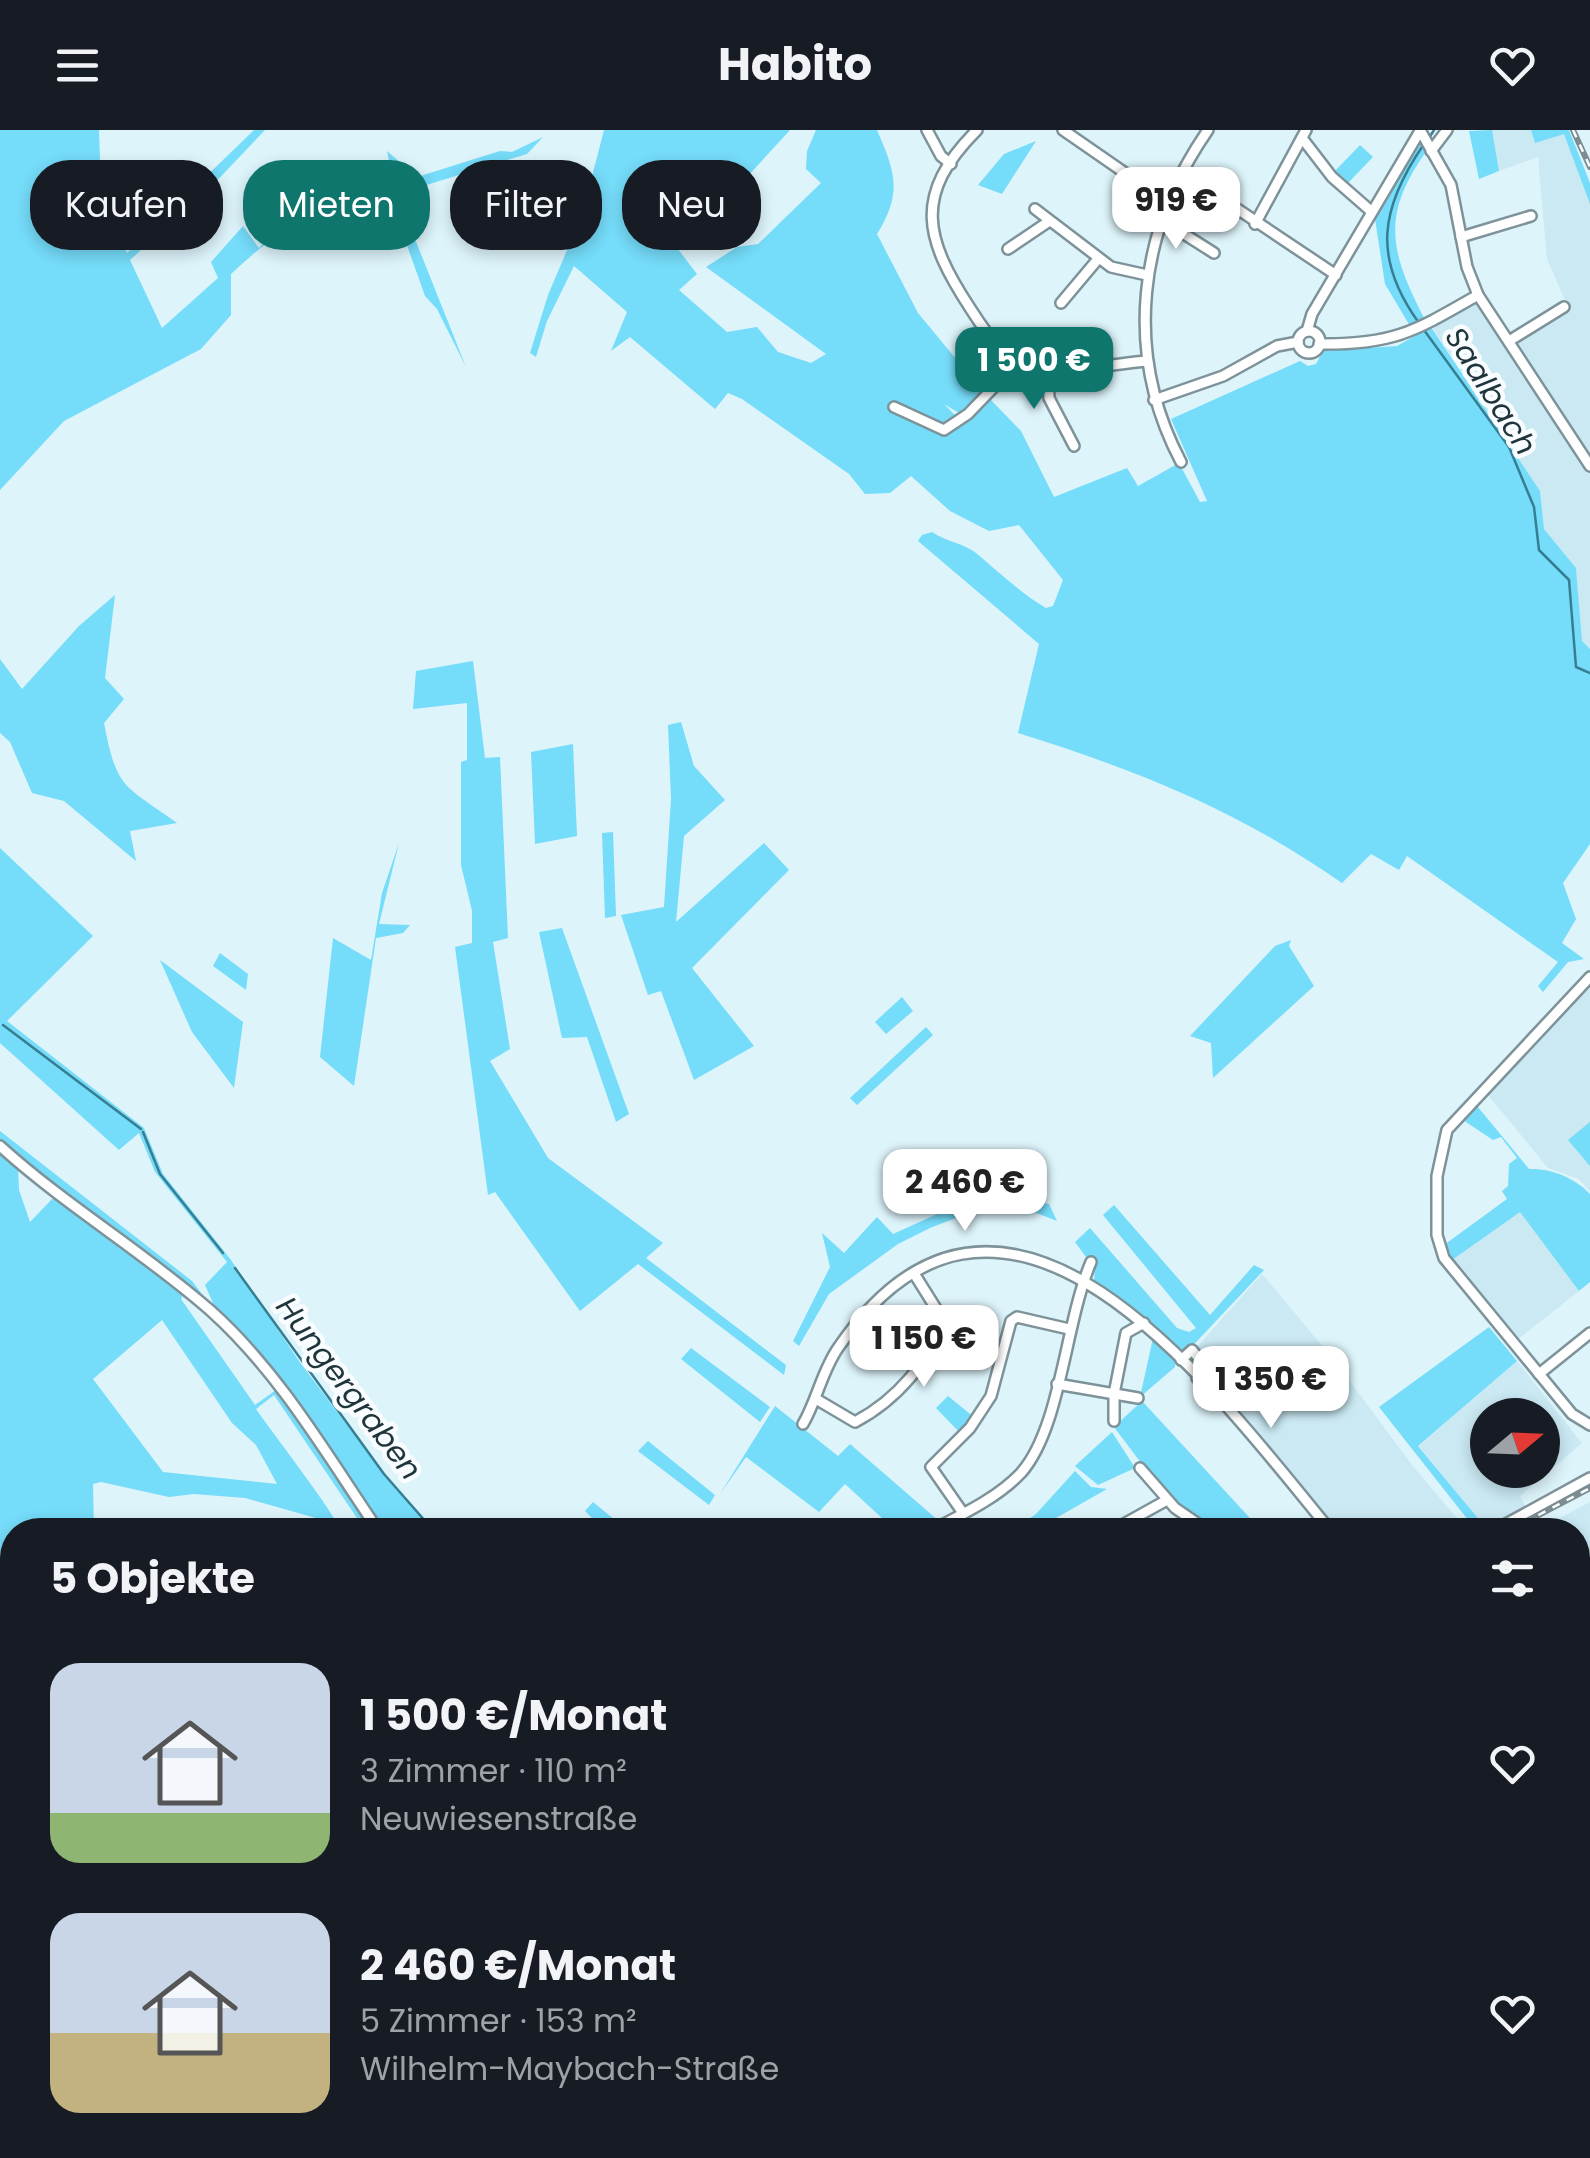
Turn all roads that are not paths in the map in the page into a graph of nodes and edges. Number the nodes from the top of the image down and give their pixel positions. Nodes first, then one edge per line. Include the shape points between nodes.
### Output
1 (927, 130) edge
2 (978, 130) edge
3 (1062, 130) edge
4 (1208, 130) edge
5 (1447, 130) edge
6 (1421, 132) edge
7 (1304, 134) edge
8 (1430, 149) junction
9 (951, 164) junction
10 (1182, 172) junction
11 (1167, 202) junction
12 (1035, 209) dead end
13 (1372, 212) junction
14 (1531, 216) dead end
15 (1160, 218) junction
16 (1048, 222) junction
17 (1255, 224) junction
18 (1461, 237) junction
19 (1008, 249) dead end
20 (1214, 253) dead end
21 (1098, 258) junction
22 (1147, 275) junction
23 (1336, 275) junction
24 (1478, 295) junction
25 (1061, 303) dead end
26 (1564, 308) dead end
27 (1308, 331) junction
28 (1509, 341) junction
29 (1298, 342) junction
30 (1320, 344) junction
31 (1020, 360) junction
32 (1146, 361) junction
33 (1048, 369) junction
34 (1154, 400) junction
35 (894, 407) dead end
36 (1074, 446) dead end
37 (1181, 462) dead end
38 (1590, 466) edge
39 (1590, 976) edge
40 (0, 1146) edge
41 (1092, 1262) dead end
42 (915, 1275) junction
43 (1083, 1282) junction
44 (1144, 1323) junction
45 (1069, 1329) junction
46 (1590, 1333) edge
47 (1540, 1374) junction
48 (1056, 1384) junction
49 (1114, 1394) junction
50 (1138, 1398) dead end
51 (816, 1399) junction
52 (1114, 1420) dead end
53 (803, 1424) dead end
54 (1589, 1424) edge
55 (1140, 1468) dead end
56 (1590, 1478) edge
57 (1168, 1500) junction
58 (963, 1514) junction
59 (370, 1518) edge
60 (955, 1518) edge
61 (1135, 1518) edge
62 (1191, 1518) edge
63 (1319, 1518) edge
64 (1517, 1518) edge

1 - 9 street
2 - 9 street
3 - 11 street
4 - 10 street
5 - 8 street
6 - 8 street
6 - 13 street
7 - 13 street via 1332,177
7 - 17 street
8 - 18 street via 1451,185
9 - 31 street via 930,214 933,242 986,332
10 - 11 street
10 - 17 street
11 - 15 street
12 - 16 street
13 - 23 street
14 - 18 street
15 - 20 street
15 - 22 street
16 - 19 street
16 - 21 street
17 - 23 street
18 - 24 street
21 - 22 street
21 - 25 street
22 - 32 street
23 - 27 street
24 - 28 street
24 - 30 street via 1418,330 1371,344
26 - 28 street
27 - 29 street
27 - 30 street
28 - 38 street
29 - 30 street via 1308,352
29 - 34 street
31 - 33 street
31 - 35 street via 944,430
32 - 33 street
32 - 34 street
33 - 36 street via 1050,398
34 - 37 street
39 - 47 street via 1453,1124 1437,1165 1437,1235 1444,1258
40 - 59 street via 232,1331 281,1389
41 - 43 street
42 - 43 street via 962,1254 1004,1250 1032,1255
42 - 51 street via 882,1298 844,1340
42 - 51 street via 940,1315 920,1366 856,1422
43 - 44 street
43 - 45 street
44 - 49 street via 1126,1333
44 - 63 street
45 - 48 street
45 - 58 street via 1011,1321 991,1396 931,1467
46 - 47 street
47 - 54 street via 1572,1414
48 - 49 street
48 - 58 street via 1044,1436 1028,1463
49 - 50 street
49 - 52 street
51 - 53 street
55 - 57 street
56 - 64 street
57 - 61 street
57 - 62 street
58 - 60 street

